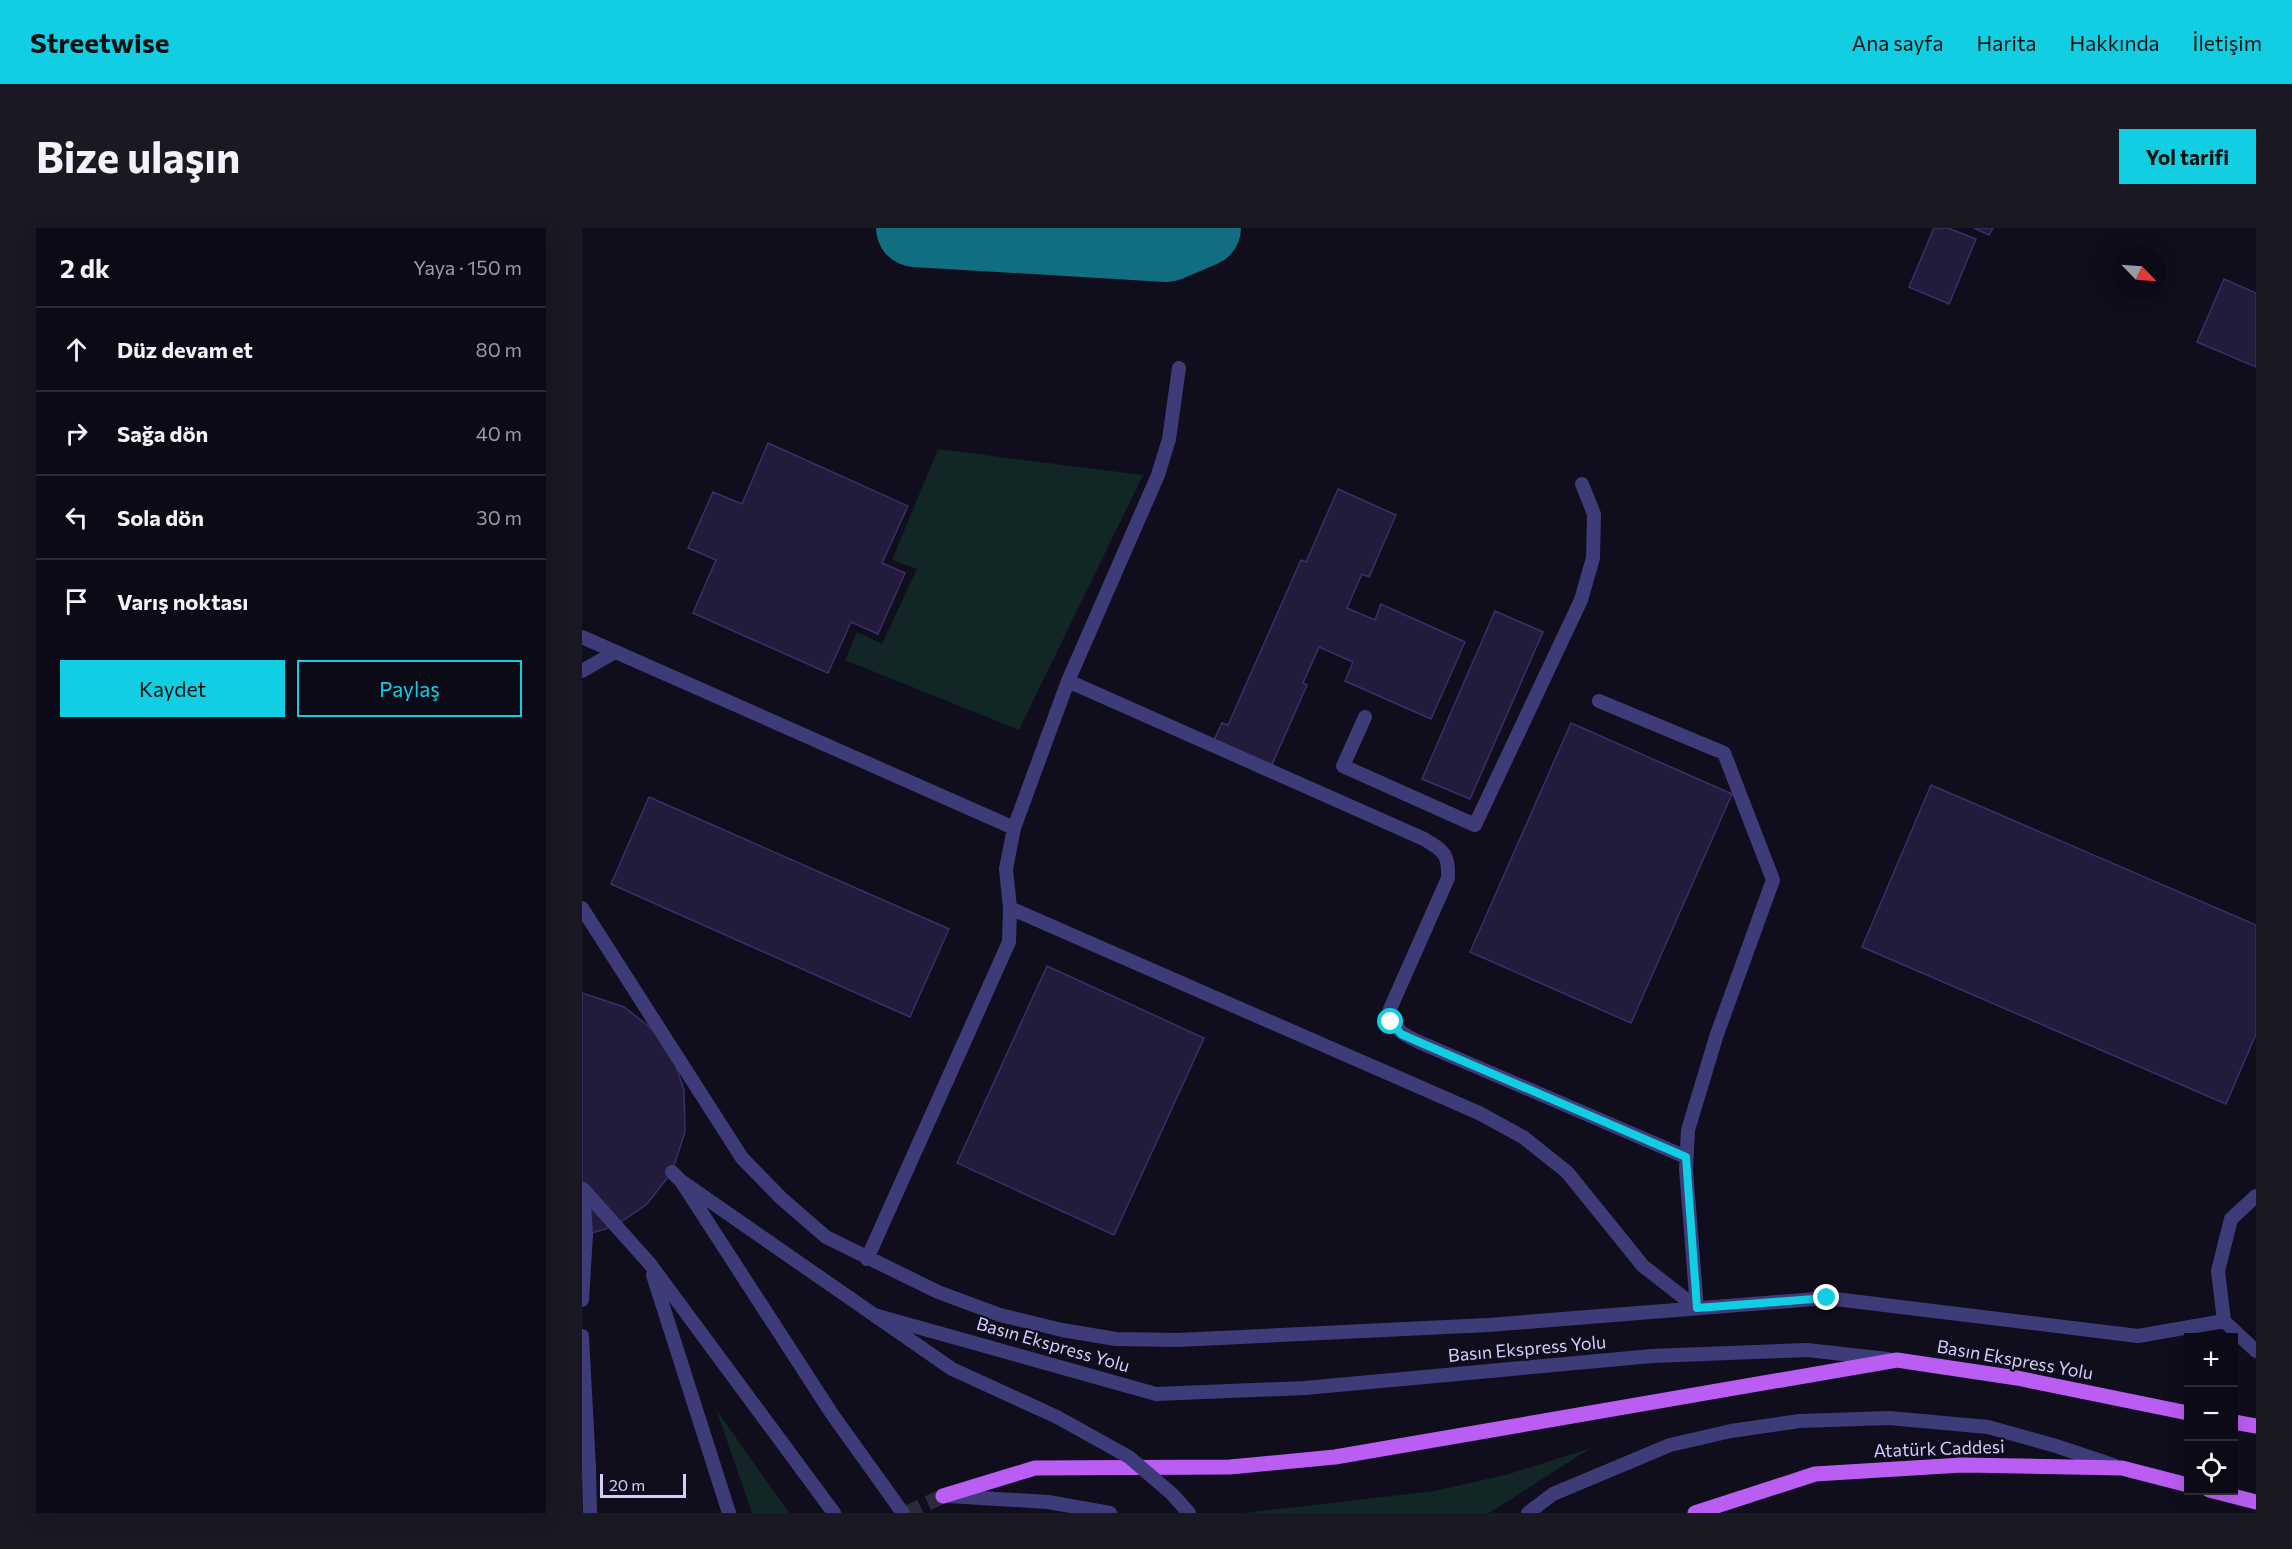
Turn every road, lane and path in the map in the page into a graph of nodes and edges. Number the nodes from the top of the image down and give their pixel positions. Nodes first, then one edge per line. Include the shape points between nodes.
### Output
1 (1179, 368) dead end
2 (1582, 484) dead end
3 (582, 637) edge
4 (615, 652) junction
5 (582, 671) edge
6 (1068, 681) junction
7 (1599, 701) dead end
8 (1365, 717) dead end
9 (1014, 828) junction
10 (582, 908) edge
11 (1010, 908) junction
12 (1686, 1157) junction
13 (583, 1190) edge
14 (2256, 1196) edge
15 (867, 1258) junction
16 (650, 1264) junction
17 (582, 1300) edge
18 (1697, 1308) junction
19 (874, 1315) junction
20 (2224, 1321) junction
21 (582, 1336) edge
22 (2256, 1351) edge
23 (1897, 1360) junction
24 (2184, 1412) edge
25 (2238, 1423) edge
26 (2256, 1426) edge
27 (2122, 1468) junction
28 (2184, 1484) edge
29 (2226, 1495) edge
30 (942, 1496) joint
31 (2252, 1501) edge
32 (590, 1513) edge
33 (729, 1513) edge
34 (834, 1513) edge
35 (903, 1513) edge
36 (1110, 1513) edge
37 (1189, 1513) edge
38 (1528, 1513) edge
39 (1695, 1513) edge

1 - 6 lane via 1169,440 1161,467
2 - 8 lane via 1594,514 1593,558 1581,600 1475,825 1343,766
3 - 4 lane
4 - 5 lane
4 - 9 lane
6 - 9 lane
6 - 12 lane via 1441,849 1449,861 1448,878 1390,1009 1391,1022 1401,1034
7 - 12 lane via 1724,753 1773,880 1717,1034 1688,1130
9 - 11 lane via 1006,869
10 - 15 lane via 742,1158 826,1237
11 - 15 lane via 1009,942
11 - 18 lane via 1479,1113 1523,1137 1567,1172 1643,1266
12 - 18 lane
13 - 16 lane
13 - 17 lane via 586,1235
14 - 20 lane via 2231,1219 2218,1271
15 - 18 lane via 938,1292 1000,1315 1116,1339 1178,1340 1488,1324
16 - 33 lane
16 - 34 lane
18 - 20 lane via 1827,1298 2138,1336
19 - 23 lane, Basın Ekspress Yolu via 1156,1394 1305,1388 1652,1356 1807,1350
19 - 35 lane via 676,1177 832,1414
19 - 37 lane, bridge via 952,1369 1057,1417 1129,1457
20 - 22 lane
21 - 32 lane
23 - 24 main road, Basın Ekspress Yolu via 2016,1378
23 - 30 main road via 1335,1457 1230,1467 1035,1468
25 - 26 main road
27 - 28 main road, Atatürk Caddesi
27 - 38 lane via 1988,1427 1889,1418 1800,1421 1670,1445 1553,1494
27 - 39 main road, Atatürk Caddesi via 1962,1465 1815,1474
29 - 31 main road
30 - 36 lane via 1048,1502

